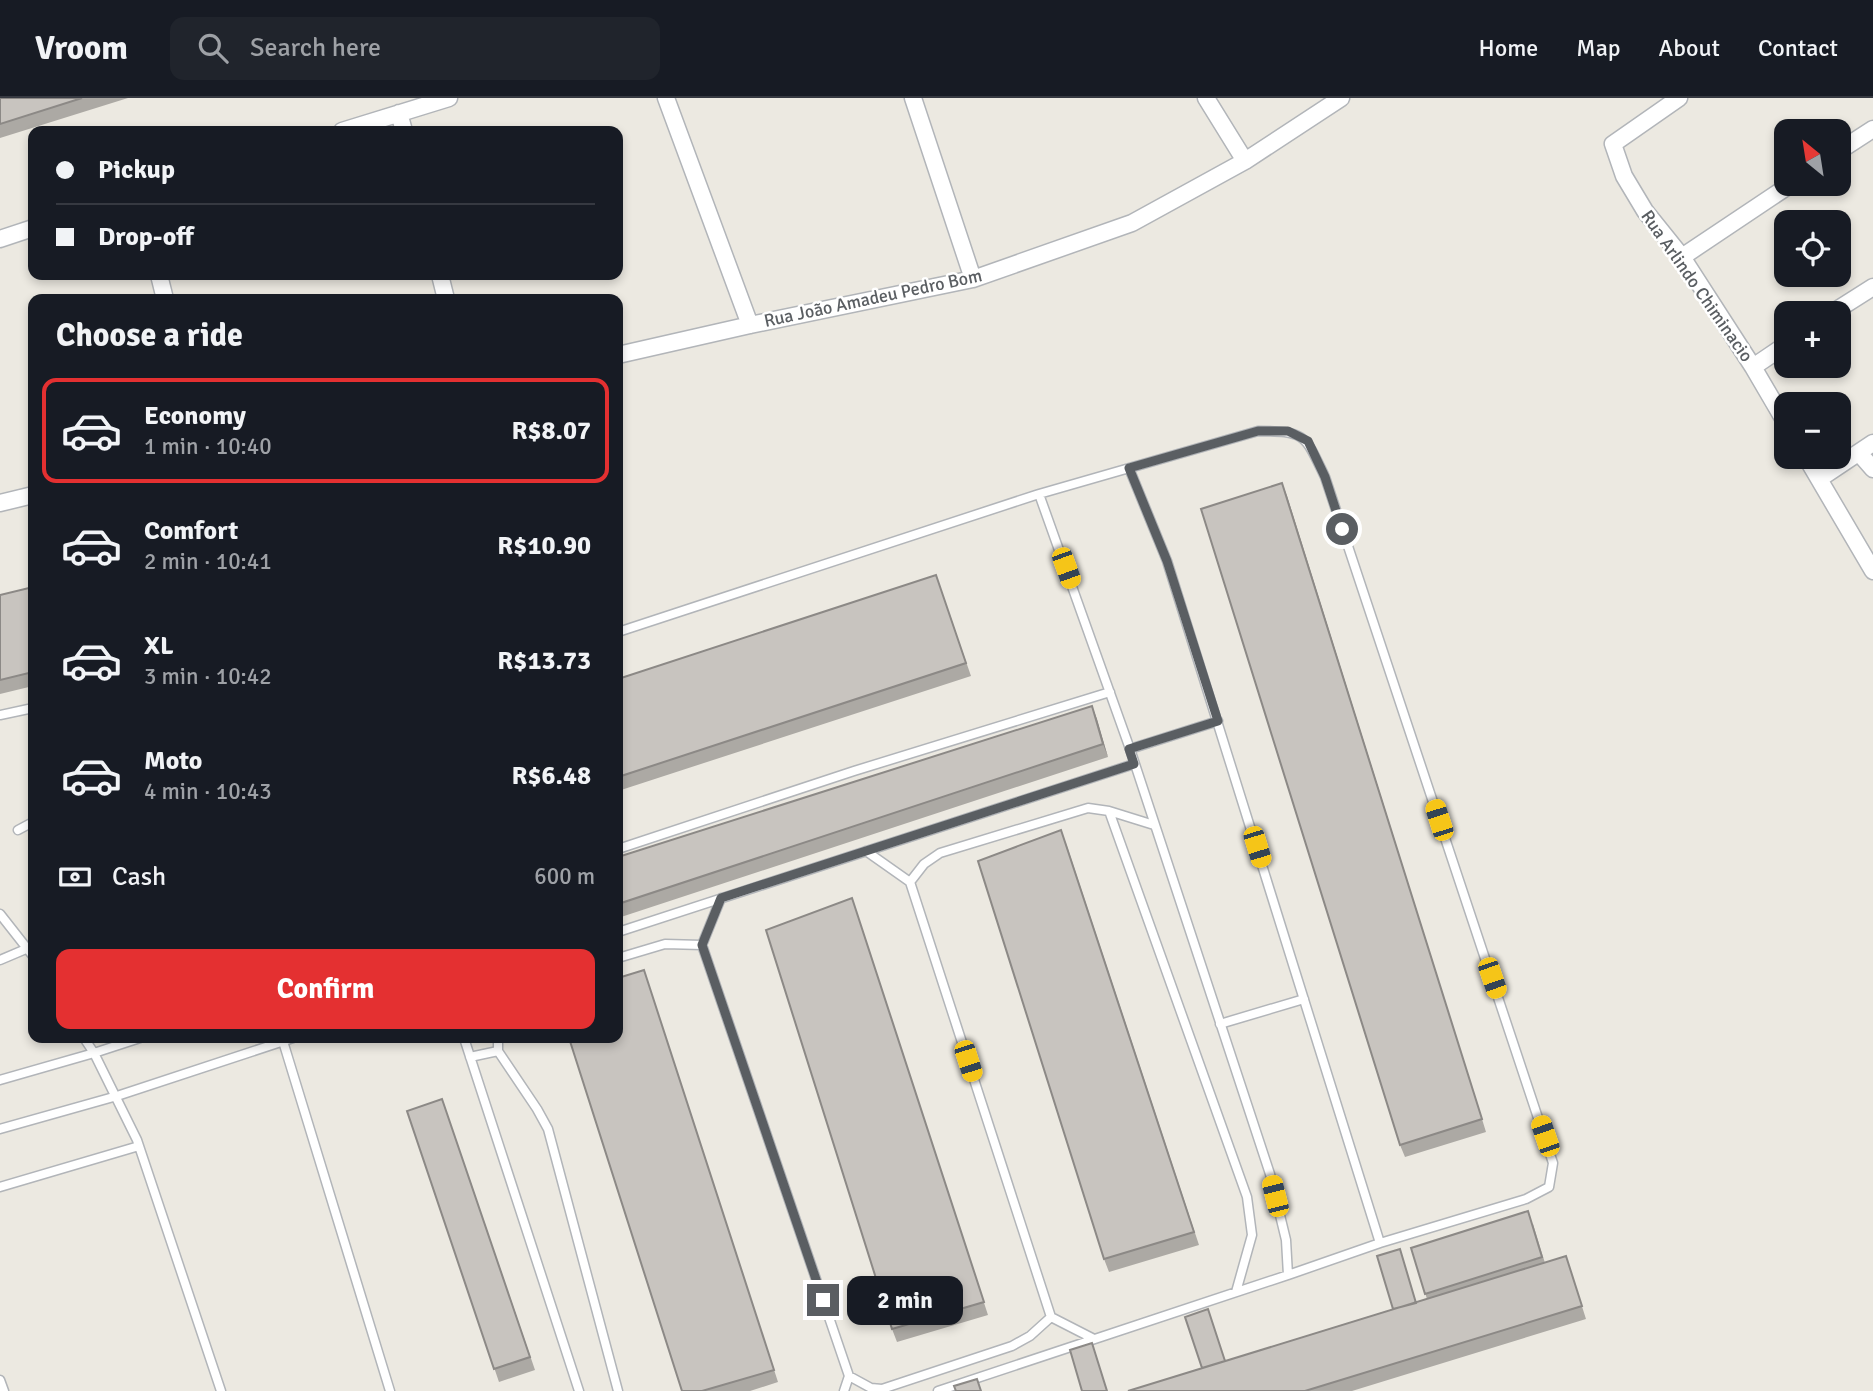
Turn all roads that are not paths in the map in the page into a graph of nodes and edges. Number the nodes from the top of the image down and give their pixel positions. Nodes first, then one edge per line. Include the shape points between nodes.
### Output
1 (449, 98) edge
2 (666, 98) edge
3 (913, 98) edge
4 (1206, 98) edge
5 (1341, 98) edge
6 (1679, 98) edge
7 (399, 113) junction
8 (358, 126) edge
9 (403, 126) edge
10 (1873, 129) edge
11 (1852, 143) edge
12 (1245, 161) junction
13 (1774, 195) edge
14 (28, 230) edge
15 (0, 239) edge
16 (1682, 257) junction
17 (973, 279) junction
18 (1873, 287) edge
19 (1851, 301) edge
20 (750, 325) junction
21 (1774, 353) edge
22 (623, 354) edge
23 (1753, 367) junction
24 (1774, 403) edge
25 (1873, 443) edge
26 (1859, 453) junction
27 (1129, 468) junction
28 (1813, 469) edge
29 (1873, 469) edge
30 (1819, 479) junction
31 (1039, 494) junction
32 (28, 496) edge
33 (0, 503) edge
34 (1873, 571) edge
35 (623, 630) edge
36 (1110, 692) junction
37 (28, 709) edge
38 (0, 715) edge
39 (1218, 721) junction
40 (1129, 749) junction
41 (1134, 764) junction
42 (1110, 811) junction
43 (1154, 824) junction
44 (28, 825) edge
45 (18, 830) dead end
46 (623, 847) edge
47 (866, 851) junction
48 (910, 882) junction
49 (721, 898) junction
50 (0, 914) edge
51 (623, 930) edge
52 (28, 944) edge
53 (702, 945) junction
54 (28, 948) edge
55 (623, 957) edge
56 (0, 960) edge
57 (1304, 999) junction
58 (1220, 1024) junction
59 (87, 1043) edge
60 (125, 1043) edge
61 (271, 1043) edge
62 (284, 1043) edge
63 (466, 1043) edge
64 (498, 1043) edge
65 (498, 1051) junction
66 (94, 1053) junction
67 (470, 1057) junction
68 (0, 1080) edge
69 (117, 1096) junction
70 (0, 1129) edge
71 (139, 1146) junction
72 (0, 1187) edge
73 (1380, 1243) junction
74 (1288, 1275) junction
75 (1236, 1292) junction
76 (1051, 1317) junction
77 (1094, 1339) junction
78 (849, 1376) junction
79 (0, 1380) edge
80 (4, 1391) edge
81 (221, 1391) edge
82 (390, 1391) edge
83 (579, 1391) edge
84 (618, 1391) edge
85 (844, 1391) edge
86 (938, 1391) edge

1 - 7 street
2 - 20 street
3 - 17 street
4 - 12 street
5 - 12 street, Rua João Amadeu Pedro Bom
6 - 16 street, Rua Arlindo Chiminacio via 1613,144 1624,176 1645,211
7 - 8 street
7 - 9 street
10 - 11 street
12 - 17 street, Rua João Amadeu Pedro Bom via 1132,223
13 - 16 street
14 - 15 street
16 - 23 street, Rua Arlindo Chiminacio
17 - 20 street, Rua João Amadeu Pedro Bom
18 - 19 street
20 - 22 street, Rua João Amadeu Pedro Bom
21 - 23 street
23 - 24 street, Rua Arlindo Chiminacio
25 - 26 street
26 - 29 street
26 - 30 street
27 - 31 lane
27 - 39 lane via 1167,561
27 - 73 lane via 1258,431 1288,431 1308,441 1325,477 1553,1163 1549,1187 1526,1199
28 - 30 street
30 - 34 street
31 - 35 lane
31 - 36 lane
32 - 33 street
36 - 40 lane
36 - 46 lane
37 - 38 lane
39 - 40 lane
39 - 57 lane
40 - 41 lane
41 - 43 lane
41 - 47 lane
42 - 43 lane
42 - 48 lane via 1088,808 940,853
42 - 75 lane via 1247,1198 1252,1236
43 - 58 lane
44 - 45 lane
47 - 48 lane
47 - 49 lane
48 - 76 lane
49 - 51 lane
49 - 53 lane
50 - 52 lane
53 - 55 lane via 665,944
53 - 78 lane
54 - 56 lane
57 - 58 lane
57 - 73 lane
58 - 74 lane via 1270,1174 1286,1240
59 - 66 lane
60 - 66 lane
61 - 69 lane
62 - 82 lane
63 - 67 lane
64 - 65 lane
65 - 67 lane
65 - 84 lane via 548,1129
66 - 68 lane
66 - 69 lane
67 - 83 lane
69 - 70 lane
69 - 71 lane
71 - 72 lane
71 - 81 lane
73 - 74 lane
74 - 75 lane
75 - 77 lane
76 - 77 lane
76 - 78 lane via 1012,1346 883,1389
77 - 86 lane
78 - 85 lane
79 - 80 lane

